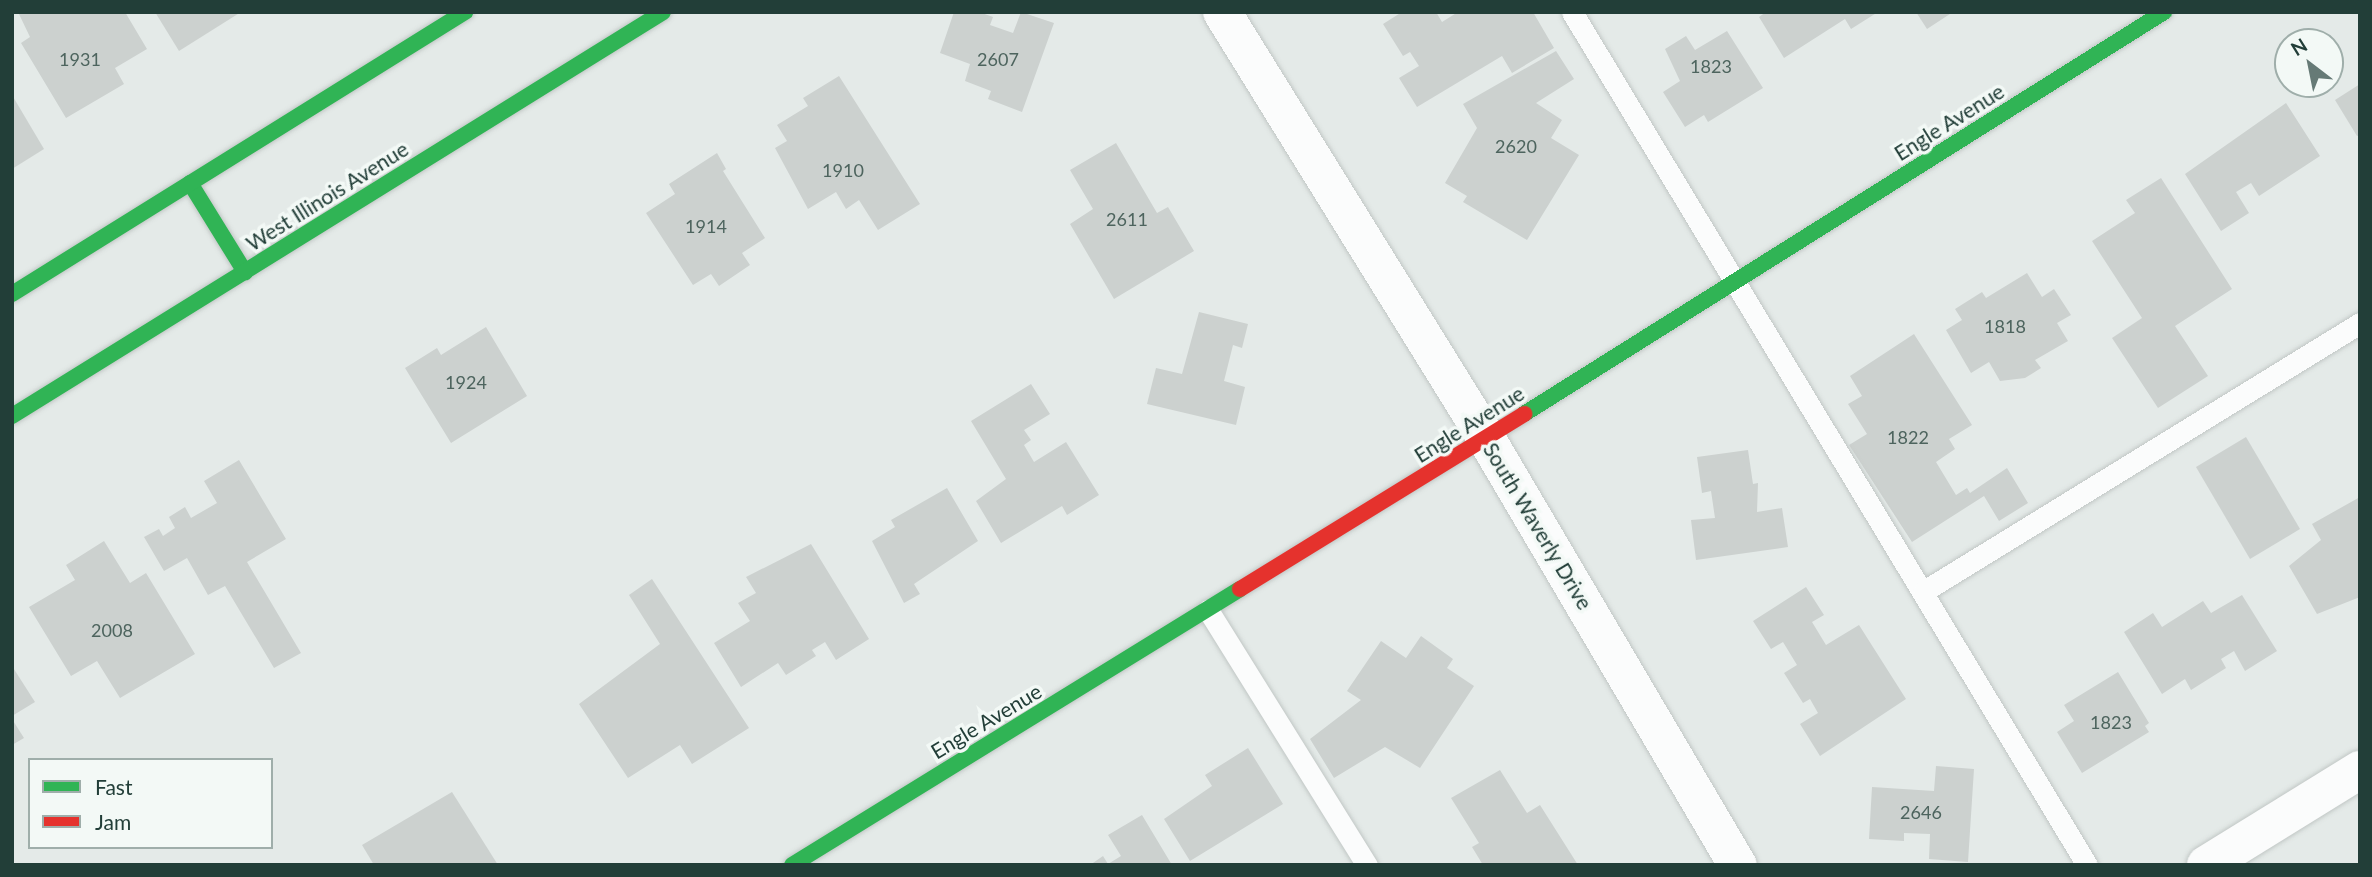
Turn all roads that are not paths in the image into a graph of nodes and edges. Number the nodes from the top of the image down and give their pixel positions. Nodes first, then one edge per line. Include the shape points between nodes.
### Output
1 (465, 12) edge
2 (663, 12) edge
3 (1222, 12) edge
4 (1572, 12) edge
5 (2164, 12) edge
6 (190, 183) junction
7 (245, 272) junction
8 (1733, 282) junction
9 (12, 293) edge
10 (2360, 323) edge
11 (12, 416) edge
12 (1486, 438) junction
13 (1924, 592) junction
14 (1208, 610) junction
15 (2360, 770) edge
16 (792, 865) edge
17 (1367, 865) edge
18 (1738, 865) edge
19 (2087, 865) edge
20 (2206, 865) edge

1 - 6 street
2 - 7 street, West Illinois Avenue
3 - 12 street, South Waverly Drive
4 - 8 lane
5 - 8 street, Engle Avenue
6 - 7 street
6 - 9 street
7 - 11 street, West Illinois Avenue
8 - 12 street, Engle Avenue
8 - 13 lane
10 - 13 lane
12 - 14 street, Engle Avenue
12 - 18 street, South Waverly Drive
13 - 19 lane
14 - 16 street, Engle Avenue
14 - 17 lane
15 - 20 street

